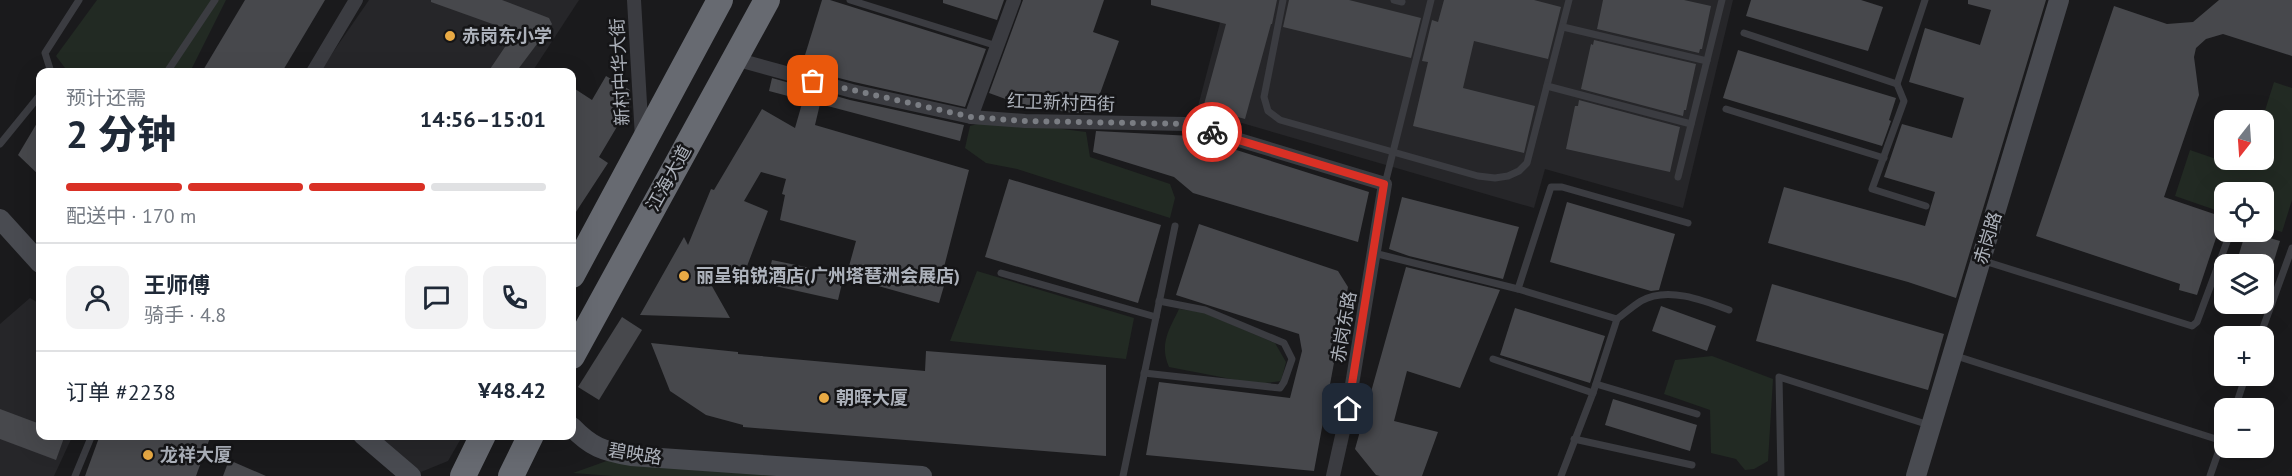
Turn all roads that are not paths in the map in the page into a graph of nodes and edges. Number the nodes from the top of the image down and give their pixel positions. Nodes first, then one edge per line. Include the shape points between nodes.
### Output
1 (79, 0) edge
2 (214, 0) edge
3 (356, 0) edge
4 (634, 0) edge
5 (720, 0) edge
6 (767, 0) edge
7 (850, 0) edge
8 (1014, 0) edge
9 (1283, 0) edge
10 (1394, 0) edge
11 (1431, 0) edge
12 (1569, 0) edge
13 (1721, 0) edge
14 (1925, 0) edge
15 (2059, 0) edge
16 (866, 2) edge
17 (1402, 2) dead end
18 (1563, 27) junction
19 (1744, 33) dead end
20 (997, 46) junction
21 (735, 59) junction
22 (1707, 61) junction
23 (50, 68) edge
24 (170, 68) edge
25 (315, 68) edge
26 (1897, 84) junction
27 (1547, 87) junction
28 (36, 100) edge
29 (1726, 109) dead end
30 (971, 117) junction
31 (1691, 124) junction
32 (642, 143) junction
33 (0, 144) edge
34 (1393, 152) junction
35 (1884, 158) junction
36 (1678, 177) dead end
37 (1384, 184) junction
38 (1926, 206) dead end
39 (0, 219) edge
40 (1688, 223) dead end
41 (1175, 226) dead end
42 (2227, 242) edge
43 (2292, 248) edge
44 (1374, 253) junction
45 (36, 259) edge
46 (577, 260) edge
47 (1981, 260) junction
48 (1001, 273) dead end
49 (1518, 289) junction
50 (1159, 301) junction
51 (1729, 310) dead end
52 (1156, 317) junction
53 (1617, 319) junction
54 (2264, 326) edge
55 (576, 349) edge
56 (1953, 354) junction
57 (1493, 358) dead end
58 (1144, 373) junction
59 (1596, 384) junction
60 (1593, 393) junction
61 (1697, 414) dead end
62 (1931, 426) junction
63 (576, 431) edge
64 (2214, 438) edge
65 (1574, 439) junction
66 (90, 440) edge
67 (369, 440) edge
68 (481, 440) edge
69 (529, 440) edge
70 (2216, 458) edge
71 (1692, 465) dead end
72 (75, 476) edge
73 (411, 476) edge
74 (463, 476) edge
75 (511, 476) edge
76 (922, 476) edge
77 (1123, 476) edge
78 (1334, 476) edge
79 (1561, 476) edge
80 (1781, 476) edge
81 (1916, 476) edge
82 (2210, 476) edge

1 - 23 lane via 45,53
2 - 24 lane
3 - 25 street
4 - 32 street, 新村中华大街
5 - 32 highway
6 - 21 highway, 江海大道
7 - 16 lane
8 - 20 street
9 - 34 lane via 1264,97 1268,111 1280,120
10 - 17 lane
11 - 34 lane
12 - 18 lane
13 - 22 lane
14 - 26 lane
15 - 47 street, 赤岗路
16 - 20 lane
18 - 22 lane
18 - 27 lane
19 - 26 lane
20 - 30 street
21 - 30 street, 红卫新村西街 via 852,91
21 - 55 highway, 江海大道
22 - 31 lane
26 - 35 lane via 1904,101
27 - 31 lane
27 - 34 lane via 1527,163 1519,171 1495,178 1478,177
28 - 33 lane
29 - 35 lane
30 - 37 street, 红卫新村西街 via 1186,124
31 - 36 lane
32 - 46 highway
34 - 37 lane
35 - 38 lane via 1872,189
37 - 44 street, 赤岗东路
39 - 45 street
40 - 49 lane via 1551,187
41 - 50 lane
42 - 47 lane via 2197,322 2192,326
43 - 54 lane
44 - 49 lane
44 - 78 street, 赤岗东路
47 - 56 street, 赤岗路
48 - 52 lane
49 - 53 lane
50 - 52 lane
50 - 58 lane via 1205,310 1284,343 1292,359 1280,388
51 - 53 lane via 1668,294 1642,300
52 - 58 lane
53 - 59 lane
56 - 62 street, 赤岗路
56 - 64 lane
57 - 60 lane
58 - 77 lane
59 - 60 lane
59 - 61 lane
60 - 65 lane
62 - 80 lane via 1779,377
62 - 81 street, 赤岗路
63 - 76 street, 碧映路 via 603,451 631,456
65 - 71 lane
65 - 79 lane
66 - 72 lane
67 - 73 street
68 - 74 highway
69 - 75 highway
70 - 82 lane

